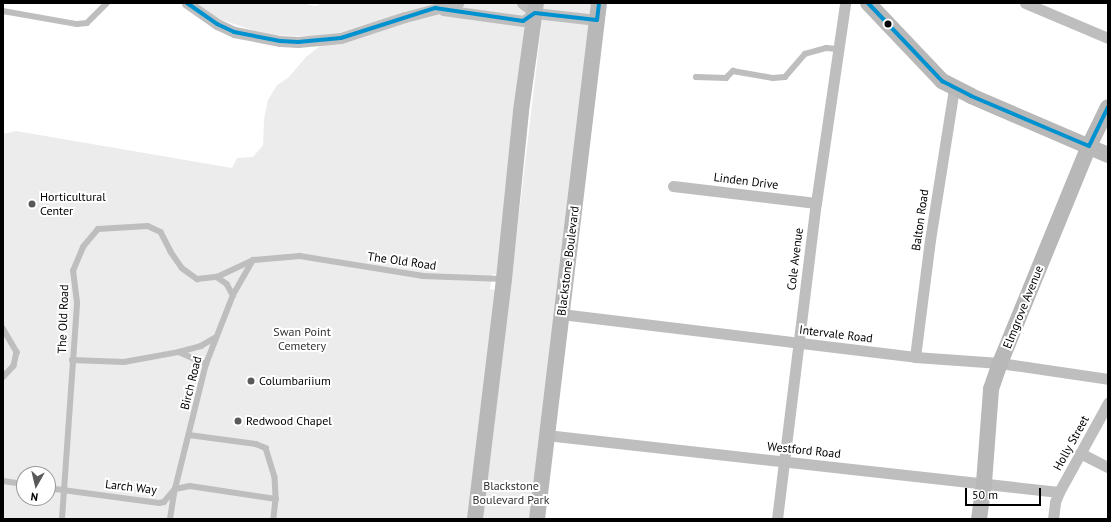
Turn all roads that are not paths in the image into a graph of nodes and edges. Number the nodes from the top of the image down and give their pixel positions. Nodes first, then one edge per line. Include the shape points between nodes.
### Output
1 (107, 3) edge
2 (187, 3) edge
3 (458, 3) edge
4 (522, 3) edge
5 (599, 3) edge
6 (845, 3) edge
7 (868, 3) edge
8 (1025, 3) edge
9 (435, 8) junction
10 (535, 8) edge
11 (3, 11) edge
12 (597, 20) junction
13 (1108, 38) edge
14 (838, 49) junction
15 (696, 76) dead end
16 (954, 88) junction
17 (1108, 107) edge
18 (1089, 146) junction
19 (1108, 155) edge
20 (673, 186) dead end
21 (816, 203) junction
22 (254, 260) junction
23 (217, 277) junction
24 (504, 279) junction
25 (234, 295) junction
26 (561, 314) junction
27 (3, 328) edge
28 (215, 338) junction
29 (797, 342) junction
30 (179, 352) junction
31 (915, 357) junction
32 (72, 360) junction
33 (1000, 363) junction
34 (206, 364) junction
35 (3, 378) edge
36 (1108, 379) edge
37 (1108, 403) edge
38 (189, 434) junction
39 (546, 435) junction
40 (1080, 453) junction
41 (784, 461) junction
42 (1108, 467) edge
43 (3, 482) edge
44 (16, 483) edge
45 (984, 483) junction
46 (56, 489) edge
47 (175, 489) junction
48 (64, 490) junction
49 (1059, 492) junction
50 (276, 499) junction
51 (62, 519) edge
52 (170, 519) edge
53 (274, 519) edge
54 (475, 519) edge
55 (537, 519) edge
56 (778, 519) edge
57 (979, 519) edge
58 (1052, 519) edge

1 - 11 lane via 88,23 77,24
2 - 9 street via 234,32 298,42 341,38
3 - 9 street
4 - 10 street
5 - 12 main road, Blackstone Boulevard
6 - 14 street, Cole Avenue
7 - 16 main road via 942,81
8 - 13 street
9 - 10 street via 523,21
10 - 12 street
10 - 24 main road via 521,111
12 - 26 main road, Blackstone Boulevard
14 - 15 lane via 826,48 805,54 785,76 773,78 733,71 726,78
14 - 21 street, Cole Avenue
16 - 18 main road
16 - 31 street, Balton Road
17 - 18 main road, Elmgrove Avenue
18 - 19 main road
18 - 33 main road, Elmgrove Avenue
20 - 21 street, Linden Drive
21 - 29 street, Cole Avenue
22 - 23 lane, The Old Road
22 - 24 lane, The Old Road via 300,256 423,276
22 - 25 lane, Birch Road
23 - 25 lane via 227,284
23 - 32 lane, The Old Road via 197,279 182,268 161,232 148,226 98,229 83,247 73,271 77,303
24 - 54 main road
25 - 28 lane, Birch Road
26 - 29 street, Intervale Road
26 - 39 main road, Blackstone Boulevard
27 - 35 lane via 17,352 14,366
28 - 30 lane via 201,346
28 - 34 lane, Birch Road
29 - 31 street, Intervale Road
29 - 41 street, Cole Avenue
30 - 32 lane via 124,362
30 - 34 lane
31 - 33 street, Intervale Road
32 - 48 lane, The Old Road
33 - 36 street, Intervale Road
33 - 45 main road, Elmgrove Avenue via 991,389
34 - 38 lane, Birch Road
37 - 40 street, Holly Street
38 - 47 lane, Birch Road
38 - 50 lane via 256,444 266,448 275,477
39 - 41 street, Westford Road
39 - 55 main road, Blackstone Boulevard
40 - 42 street
40 - 49 street, Holly Street
41 - 45 street, Westford Road
41 - 56 street, Cole Avenue
43 - 44 lane
45 - 49 street, Westford Road
45 - 57 main road, Elmgrove Avenue
46 - 48 lane, Larch Way
47 - 48 lane, Larch Way via 164,502
47 - 50 lane, Larch Way via 190,486
47 - 52 lane, Birch Road
48 - 51 lane, The Old Road
49 - 58 street, Holly Street
50 - 53 lane

